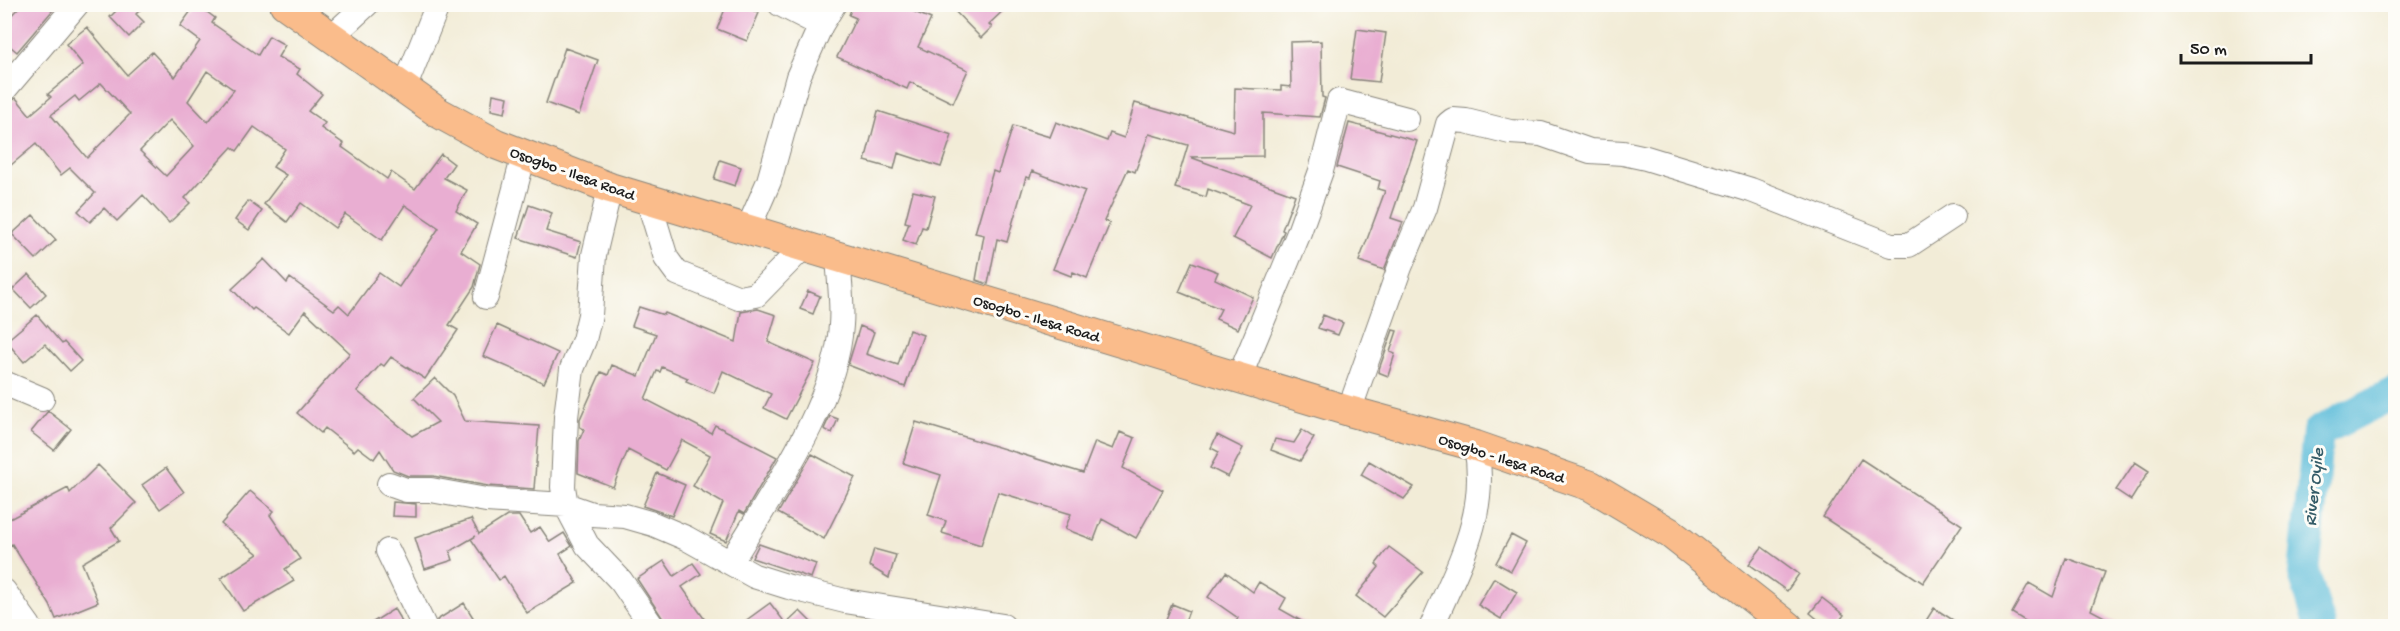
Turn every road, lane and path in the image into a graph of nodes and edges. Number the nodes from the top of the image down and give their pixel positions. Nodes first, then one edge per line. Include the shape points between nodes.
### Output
1 (77, 4) edge
2 (285, 4) edge
3 (367, 4) edge
4 (438, 4) edge
5 (780, 4) edge
6 (834, 4) edge
7 (821, 26) junction
8 (330, 38) junction
9 (404, 89) junction
10 (4, 90) edge
11 (1407, 119) dead end
12 (524, 155) junction
13 (610, 188) junction
14 (648, 199) junction
15 (1953, 216) dead end
16 (748, 229) junction
17 (804, 246) junction
18 (838, 256) junction
19 (486, 297) dead end
20 (1239, 378) junction
21 (4, 383) edge
22 (42, 399) dead end
23 (1348, 411) junction
24 (1476, 446) junction
25 (389, 484) dead end
26 (566, 506) junction
27 (584, 521) junction
28 (388, 551) dead end
29 (731, 562) junction
30 (4, 591) edge
31 (29, 627) edge
32 (424, 627) edge
33 (652, 627) edge
34 (1003, 627) edge
35 (1432, 627) edge
36 (1788, 627) edge

1 - 10 street
2 - 8 main road, Osogbo - Ilesa Road
3 - 8 street
4 - 9 street
5 - 7 street
6 - 7 street
7 - 16 street via 798,77 769,181
8 - 9 main road, Osogbo - Ilesa Road
9 - 12 main road, Osogbo - Ilesa Road via 496,144
11 - 20 street via 1338,101 1321,171
12 - 13 main road, Osogbo - Ilesa Road
12 - 19 street
13 - 14 main road, Osogbo - Ilesa Road
13 - 26 street via 594,255 590,315 572,369 563,487
14 - 16 main road, Osogbo - Ilesa Road
14 - 17 street via 666,258 677,273 739,298 756,295
15 - 23 street via 1909,245 1891,245 1751,190 1646,158 1590,151 1541,134 1453,120 1448,124 1425,208
16 - 17 main road, Osogbo - Ilesa Road
17 - 18 main road, Osogbo - Ilesa Road
18 - 20 main road, Osogbo - Ilesa Road
18 - 29 street via 842,326 824,400
20 - 23 main road, Osogbo - Ilesa Road
21 - 22 street
23 - 24 main road, Osogbo - Ilesa Road
24 - 35 street via 1480,496 1475,524
24 - 36 main road, Osogbo - Ilesa Road via 1591,486 1633,509 1670,533
25 - 26 street via 406,490 431,490 486,500
26 - 27 street
27 - 29 street via 625,516 653,524
27 - 33 street via 600,562 621,581
28 - 32 street
29 - 34 street via 754,576 846,601
30 - 31 street

